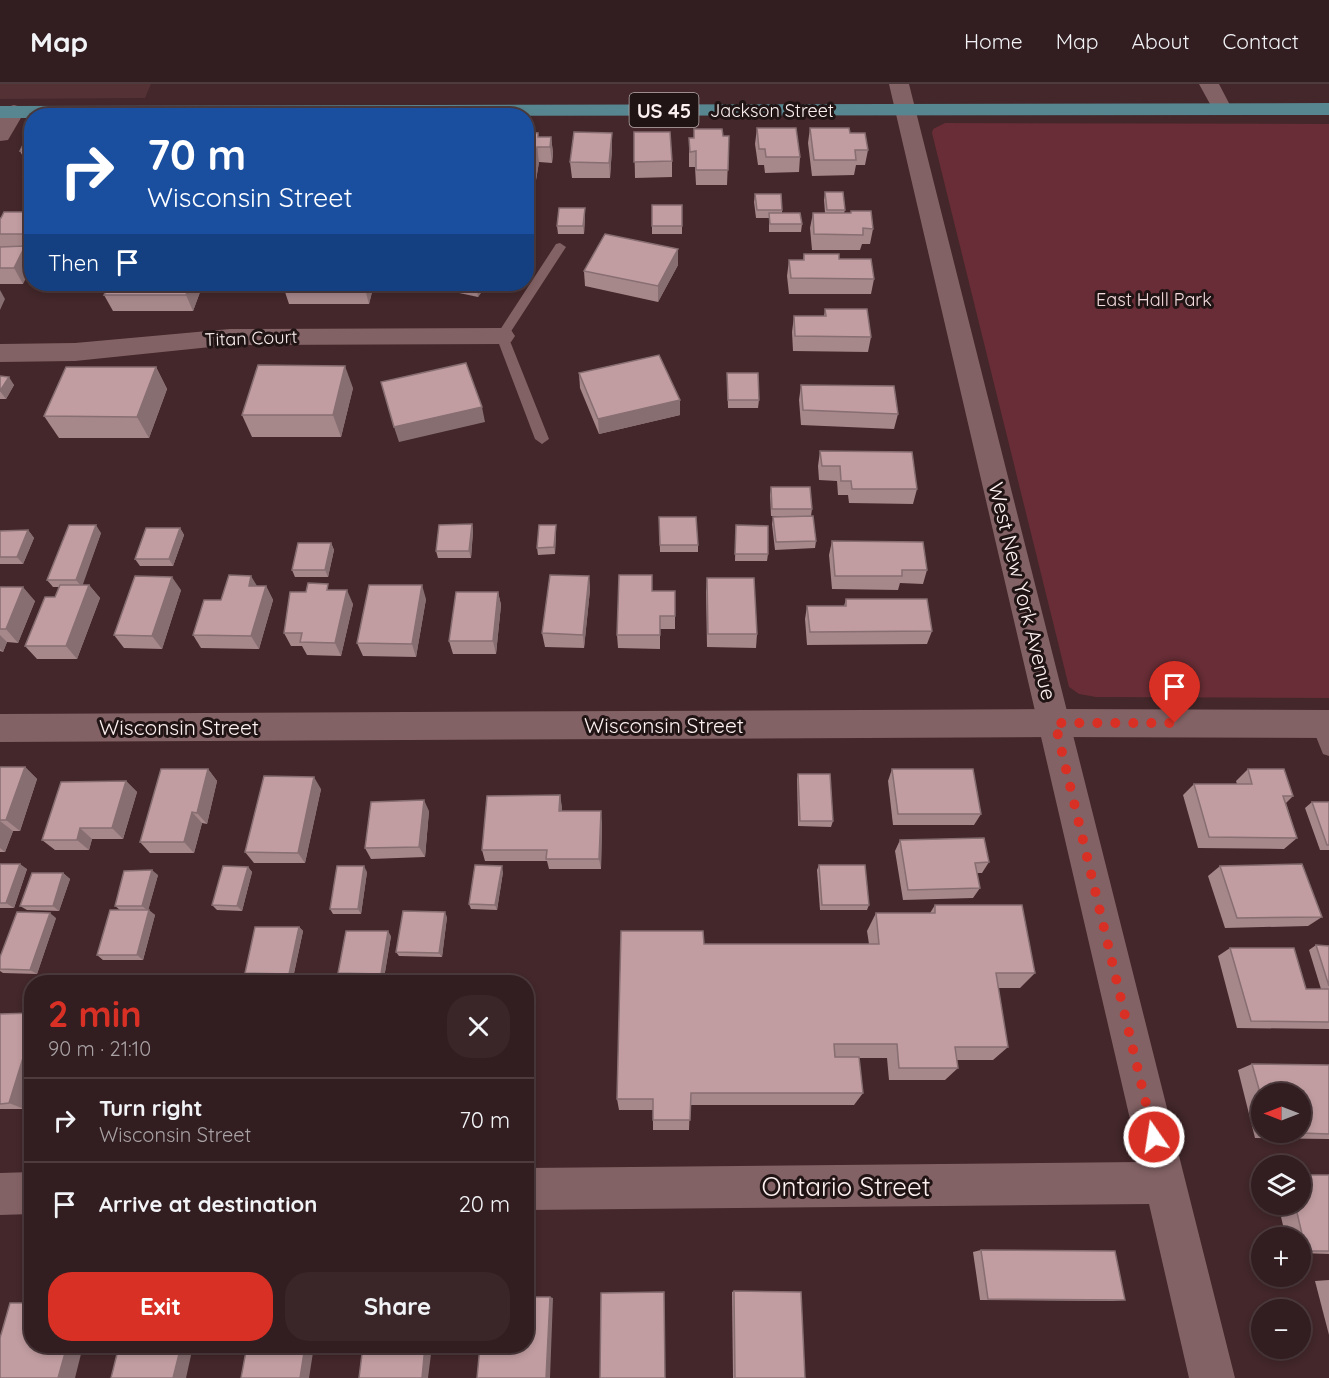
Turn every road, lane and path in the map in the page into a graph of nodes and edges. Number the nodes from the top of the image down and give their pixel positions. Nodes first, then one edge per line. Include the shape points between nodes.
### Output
1 (899, 84) edge
2 (1209, 84) edge
3 (1222, 109) junction
4 (1329, 109) edge
5 (905, 110) junction
6 (534, 111) edge
7 (7, 112) edge
8 (24, 112) edge
9 (0, 135) edge
10 (560, 247) dead end
11 (534, 287) edge
12 (531, 291) edge
13 (502, 336) junction
14 (0, 353) edge
15 (542, 439) dead end
16 (1055, 723) junction
17 (0, 728) edge
18 (1326, 732) edge
19 (1165, 1184) junction
20 (534, 1189) edge
21 (24, 1193) edge
22 (0, 1194) edge
23 (1212, 1378) edge

1 - 5 street, West New York Avenue
2 - 3 street
3 - 4 main road, Jackson Street / US 45
3 - 5 main road, Jackson Street / US 45
5 - 6 main road, Jackson Street / US 45
5 - 16 street, West New York Avenue
7 - 8 main road, Jackson Street / US 45
7 - 9 street
10 - 11 lane
12 - 13 lane
13 - 14 street, Titan Court via 230,337 75,352
13 - 15 lane
16 - 17 street, Wisconsin Street
16 - 18 street, Wisconsin Street
16 - 19 street, West New York Avenue
19 - 20 street, Ontario Street
19 - 23 street, West New York Avenue
21 - 22 street

